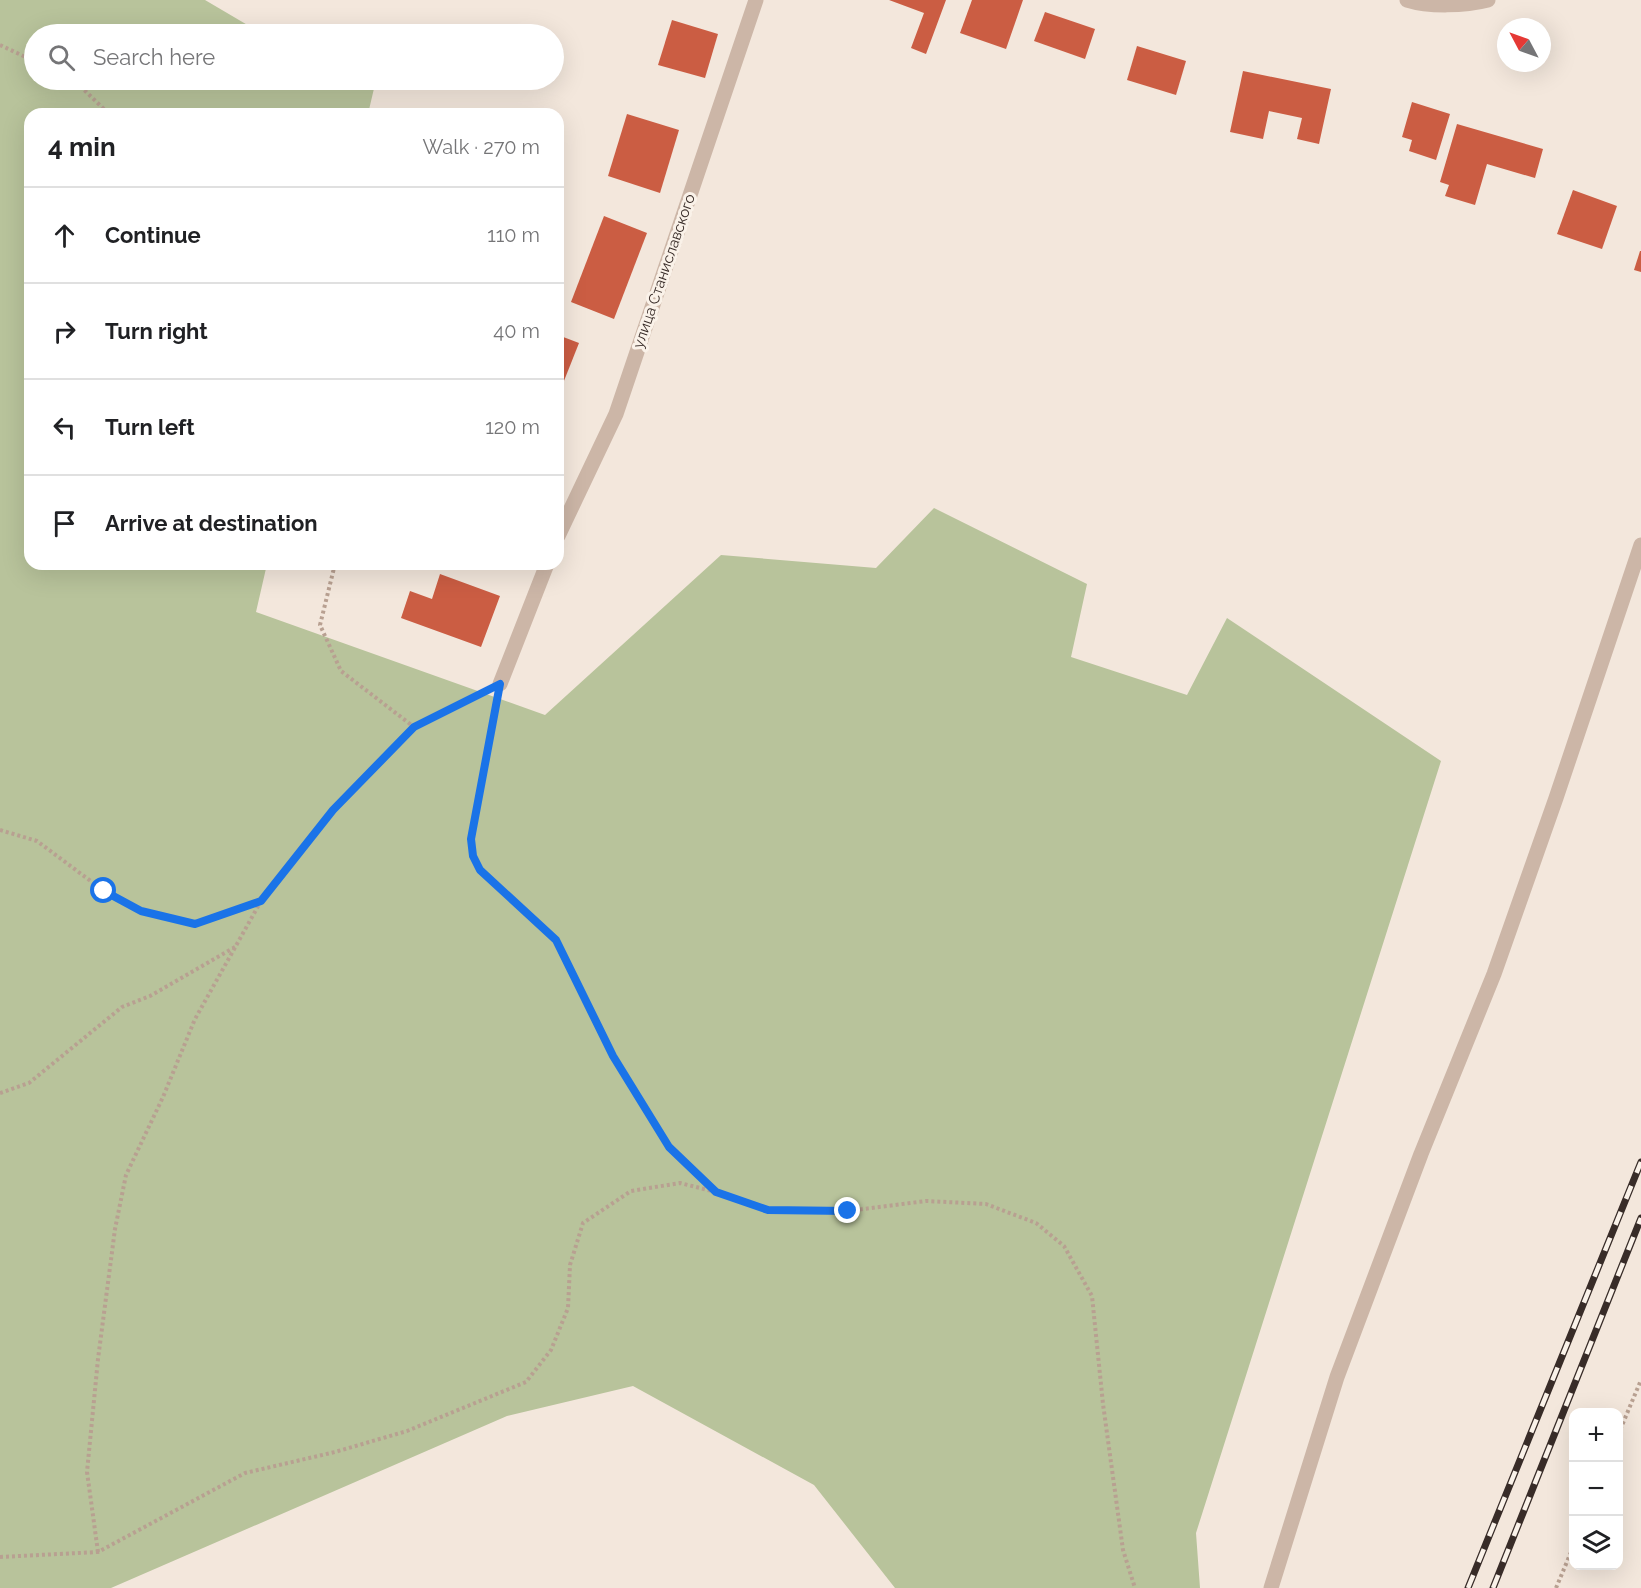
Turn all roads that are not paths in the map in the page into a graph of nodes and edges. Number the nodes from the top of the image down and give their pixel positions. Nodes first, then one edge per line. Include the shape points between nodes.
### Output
1 (756, 0) edge
2 (1407, 0) edge
3 (1488, 0) edge
4 (564, 523) edge
5 (1641, 545) edge
6 (545, 570) edge
7 (500, 684) road end
8 (1271, 1588) edge

1 - 4 street, улица Станиславского via 616,414
2 - 3 street via 1471,4
5 - 8 street via 1494,974 1337,1377
6 - 7 street

